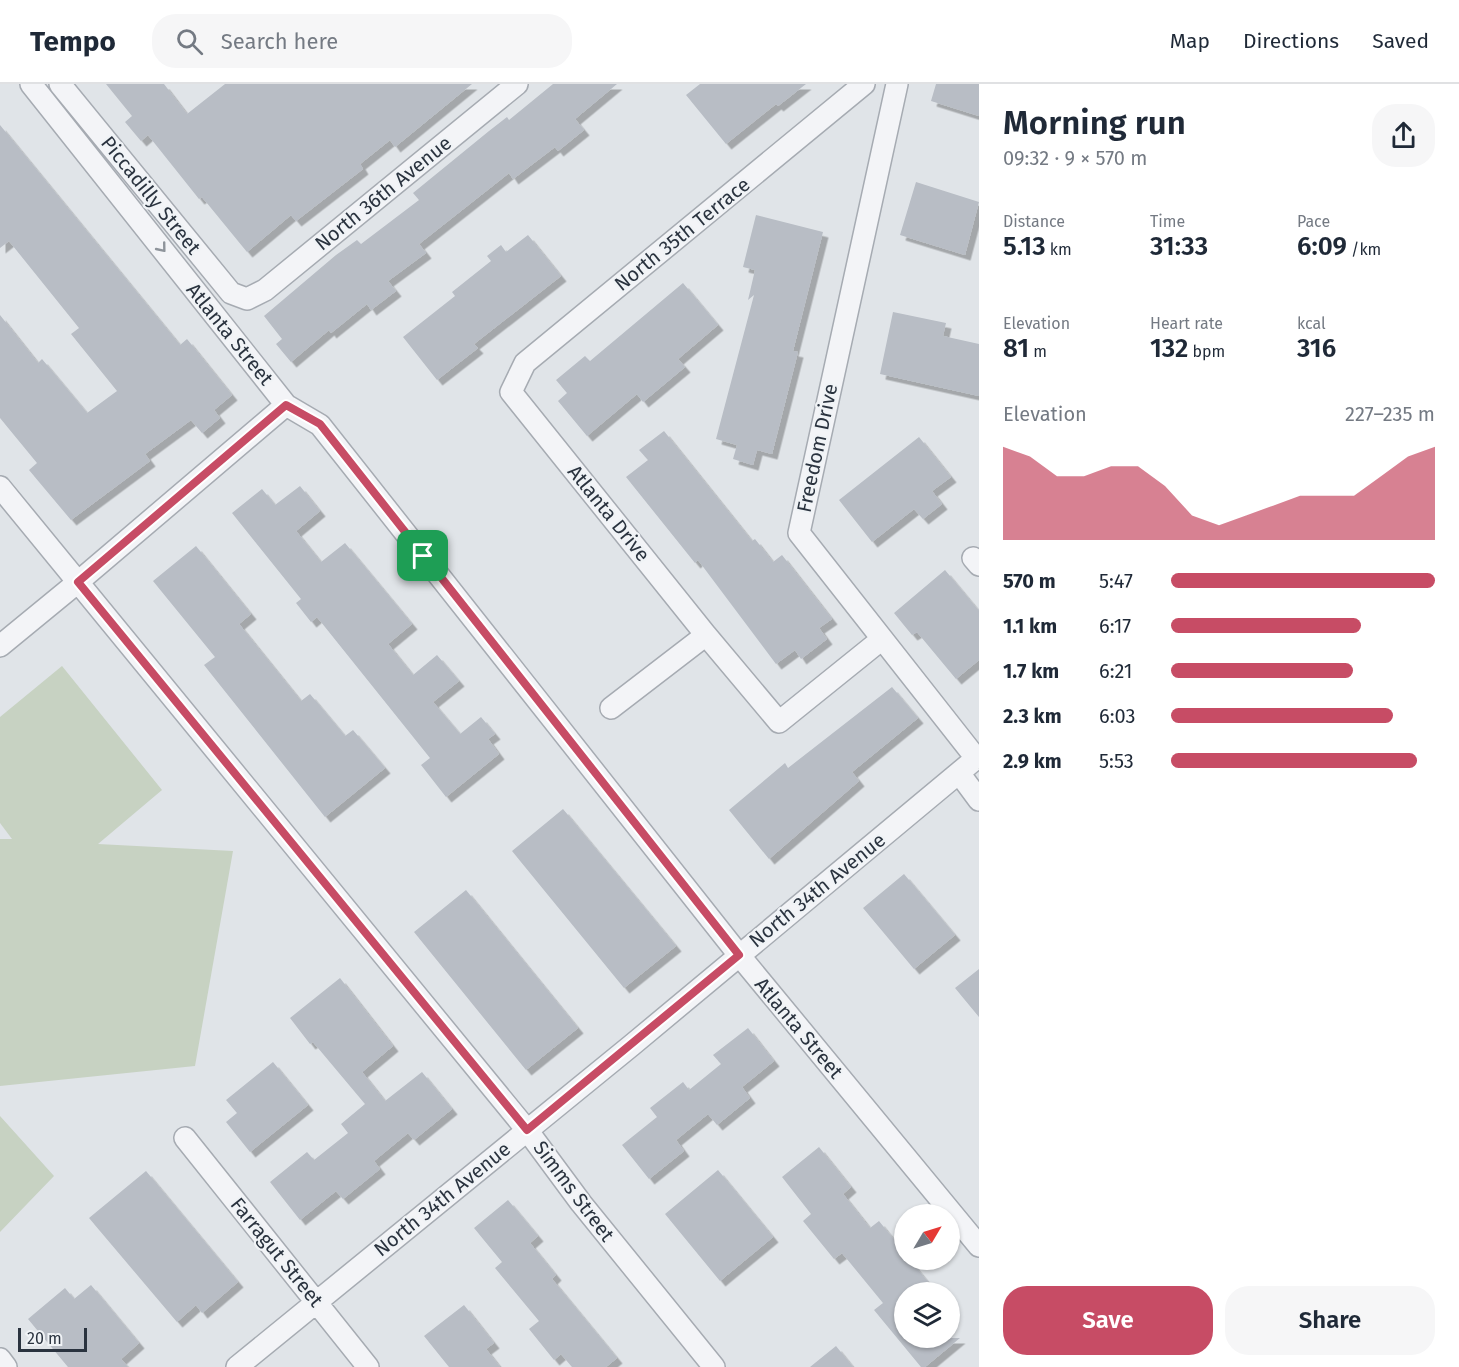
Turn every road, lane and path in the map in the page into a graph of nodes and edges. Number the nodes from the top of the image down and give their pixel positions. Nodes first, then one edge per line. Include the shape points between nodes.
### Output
1 (31, 84) edge
2 (60, 84) edge
3 (517, 84) edge
4 (864, 84) edge
5 (897, 84) edge
6 (247, 299) joint
7 (512, 392) joint
8 (286, 405) junction
9 (0, 488) edge
10 (78, 582) junction
11 (706, 634) junction
12 (882, 639) junction
13 (0, 646) edge
14 (611, 708) dead end
15 (978, 757) edge
16 (959, 773) junction
17 (979, 800) edge
18 (739, 955) junction
19 (527, 1130) junction
20 (185, 1138) dead end
21 (979, 1246) edge
22 (316, 1300) junction
23 (0, 1359) edge
24 (6, 1367) edge
25 (237, 1367) edge
26 (368, 1367) edge
27 (714, 1367) edge

1 -> 8 street, Atlanta Street
2 - 6 street, Piccadilly Street via 231,293
3 - 6 street, North 36th Avenue via 265,290
4 - 7 street, North 35th Terrace via 525,363
5 - 12 street, Freedom Drive via 799,533
7 - 11 street, Atlanta Drive
8 - 10 street
8 - 18 street, Atlanta Street via 320,424
9 - 10 street, Simms Street
10 - 13 street
10 - 19 street, Simms Street
11 - 12 street, Atlanta Drive via 779,722
11 - 14 street
12 - 15 street, Freedom Drive
15 - 16 street, North 34th Avenue
16 - 17 street
16 - 18 street, North 34th Avenue
18 - 19 street, North 34th Avenue
18 - 21 street, Atlanta Street
19 - 22 street, North 34th Avenue
19 - 27 street, Simms Street
20 - 22 street, Farragut Street
22 - 25 street, North 34th Avenue
22 - 26 street, Farragut Street
23 - 24 street

